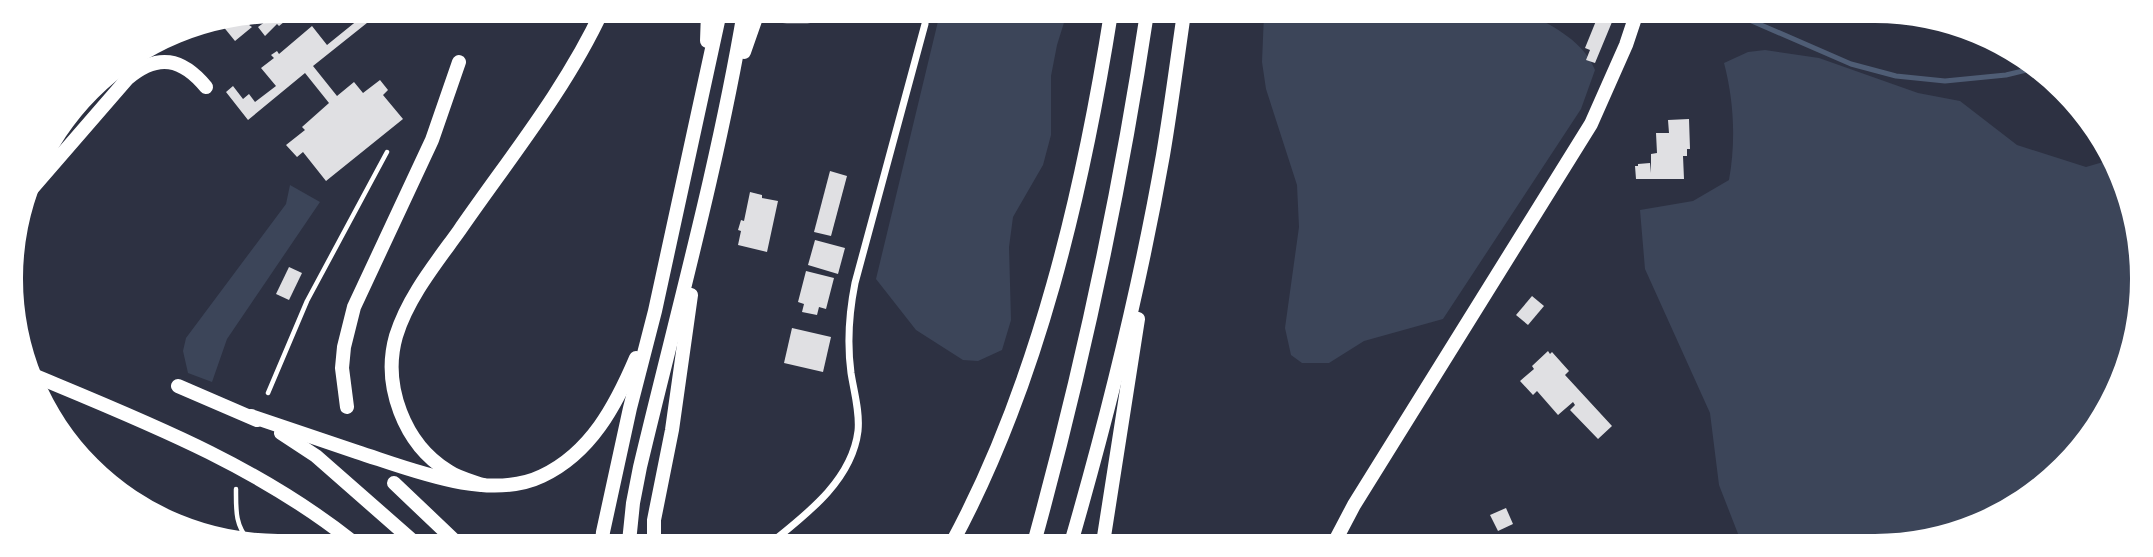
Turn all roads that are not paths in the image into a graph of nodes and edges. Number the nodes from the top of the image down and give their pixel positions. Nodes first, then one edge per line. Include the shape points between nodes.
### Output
1 (596, 23) edge
2 (708, 23) edge
3 (718, 23) edge
4 (742, 23) edge
5 (753, 23) edge
6 (1109, 23) edge
7 (1145, 23) edge
8 (1183, 23) edge
9 (1633, 23) edge
10 (925, 24) dead end
11 (459, 62) dead end
12 (706, 81) junction
13 (731, 86) junction
14 (206, 87) dead end
15 (387, 152) dead end
16 (1163, 155) junction
17 (45, 173) edge
18 (701, 221) junction
19 (655, 311) junction
20 (42, 376) edge
21 (43, 379) edge
22 (48, 381) junction
23 (178, 386) dead end
24 (268, 393) dead end
25 (347, 407) dead end
26 (251, 416) junction
27 (394, 483) dead end
28 (482, 485) junction
29 (236, 489) dead end
30 (241, 531) edge
31 (342, 534) edge
32 (406, 534) edge
33 (448, 534) edge
34 (603, 534) edge
35 (630, 534) edge
36 (654, 534) edge
37 (782, 534) edge
38 (957, 534) edge
39 (1037, 534) edge
40 (1074, 534) edge
41 (1104, 534) edge
42 (1338, 534) edge

1 - 28 highway via 569,71 419,289 396,337 392,376 398,407 410,432 434,461
2 - 12 highway
3 - 12 highway
4 - 13 highway
5 - 13 highway
6 - 38 highway via 1080,181 1041,322 1003,435
7 - 39 highway via 1090,324
8 - 16 highway
9 - 42 highway via 1591,124
10 - 37 street via 849,310 858,431 853,452 835,485
11 - 25 highway via 432,140 354,307 342,368
12 - 19 highway
13 - 18 highway
14 - 17 highway via 195,73 174,62 148,64 128,78
15 - 24 lane via 307,301
16 - 40 highway via 1104,427
16 - 41 highway
18 - 35 highway via 640,467
18 - 36 highway
19 - 28 highway via 623,388 607,417 577,453 541,477
19 - 34 highway
20 - 22 highway
21 - 22 highway
22 - 31 highway via 238,466 289,495
23 - 26 highway
26 - 28 highway via 431,476
26 - 32 highway via 316,456
27 - 33 highway
29 - 30 lane

